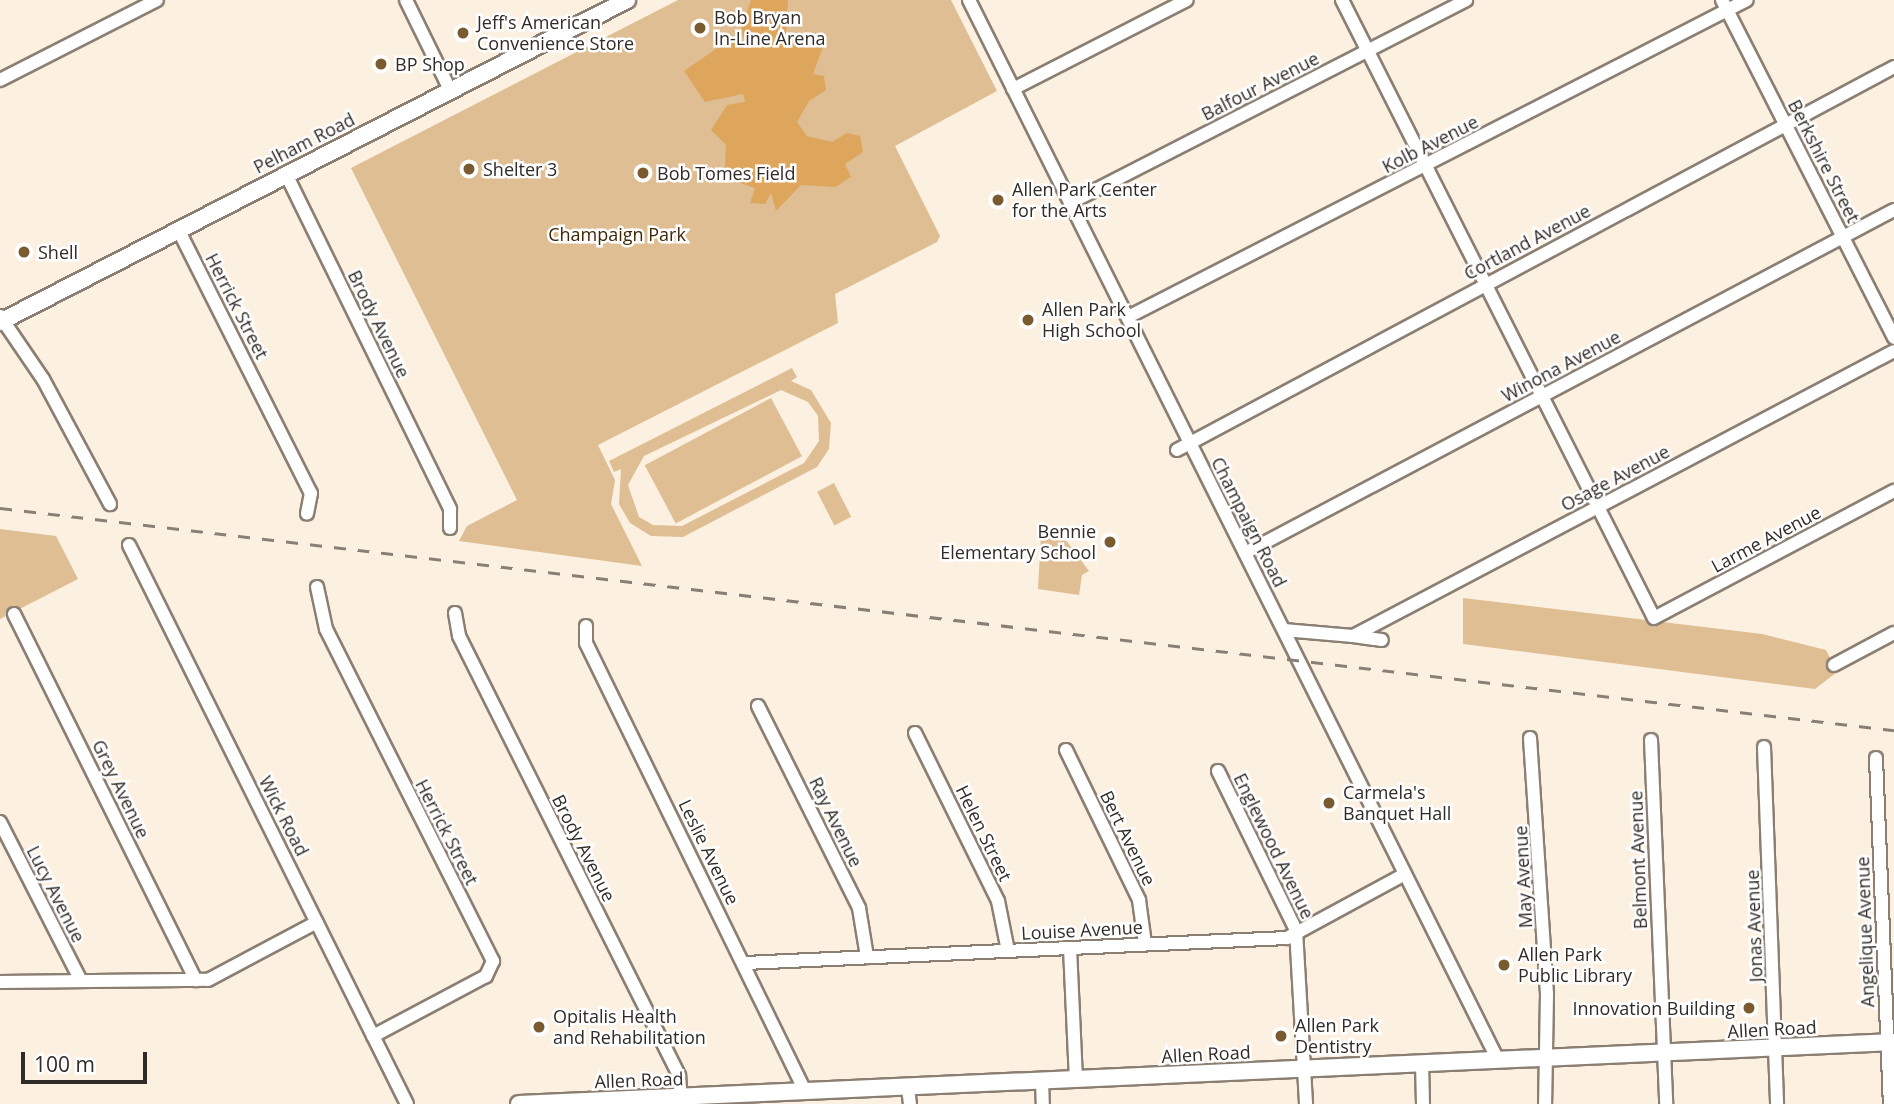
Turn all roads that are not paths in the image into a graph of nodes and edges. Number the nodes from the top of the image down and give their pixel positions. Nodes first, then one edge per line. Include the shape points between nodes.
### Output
1 (158, 0) edge
2 (406, 0) edge
3 (627, 0) edge
4 (969, 0) edge
5 (1187, 0) edge
6 (1342, 0) edge
7 (1466, 0) edge
8 (1747, 0) edge
9 (1725, 5) edge
10 (1367, 51) junction
11 (1894, 67) edge
12 (0, 80) edge
13 (1013, 89) junction
14 (450, 90) junction
15 (1785, 124) junction
16 (1425, 166) junction
17 (286, 174) junction
18 (1070, 203) junction
19 (1894, 209) edge
20 (178, 229) junction
21 (1842, 237) junction
22 (1485, 283) junction
23 (1128, 317) junction
24 (1, 319) edge
25 (1894, 338) edge
26 (1894, 351) edge
27 (1542, 396) junction
28 (1189, 442) junction
29 (1178, 450) dead end
30 (1894, 491) edge
31 (110, 504) dead end
32 (1598, 506) junction
33 (307, 514) dead end
34 (450, 528) dead end
35 (129, 545) dead end
36 (1245, 552) junction
37 (317, 587) dead end
38 (455, 613) dead end
39 (14, 614) dead end
40 (586, 626) dead end
41 (1284, 630) junction
42 (1894, 633) edge
43 (1353, 636) junction
44 (1382, 640) dead end
45 (1835, 665) dead end
46 (758, 706) dead end
47 (915, 733) dead end
48 (1530, 738) dead end
49 (1651, 740) dead end
50 (1764, 747) dead end
51 (1066, 750) dead end
52 (1876, 758) dead end
53 (1218, 771) dead end
54 (0, 822) edge
55 (1405, 874) junction
56 (317, 922) junction
57 (1296, 930) junction
58 (1145, 944) junction
59 (1070, 948) junction
60 (1008, 951) junction
61 (867, 957) junction
62 (745, 963) junction
63 (196, 980) junction
64 (80, 981) junction
65 (0, 982) edge
66 (373, 1036) junction
67 (1890, 1042) edge
68 (1775, 1048) junction
69 (1664, 1053) junction
70 (1548, 1057) junction
71 (1498, 1060) junction
72 (1422, 1063) junction
73 (1304, 1069) junction
74 (1076, 1079) junction
75 (1042, 1081) junction
76 (806, 1093) junction
77 (909, 1096) edge
78 (681, 1098) junction
79 (761, 1099) edge
80 (407, 1104) edge
81 (519, 1104) edge
82 (1043, 1104) edge
83 (1306, 1104) edge
84 (1423, 1104) edge
85 (1545, 1104) edge
86 (1666, 1104) edge
87 (1777, 1104) edge
88 (1890, 1104) edge

1 - 12 street
2 - 14 street
3 - 14 main road, Pelham Road
4 - 13 street, Champaign Road
5 - 13 street
6 - 10 street
7 - 10 street, Balfour Avenue
8 - 9 street, Kolb Avenue
9 - 15 street, Berkshire Street
9 - 16 street, Kolb Avenue
10 - 16 street
10 - 18 street, Balfour Avenue
11 - 15 street, Cortland Avenue
13 - 18 street, Champaign Road
14 - 17 main road, Pelham Road
15 - 21 street, Berkshire Street
15 - 22 street, Cortland Avenue
16 - 22 street
16 - 23 street, Kolb Avenue
17 - 20 main road, Pelham Road
17 - 34 street, Brody Avenue via 450,509
18 - 23 street, Champaign Road
19 - 21 street, Winona Avenue
20 - 24 main road, Pelham Road
20 - 33 street, Herrick Street via 311,493
21 - 25 street, Berkshire Street
21 - 27 street, Winona Avenue
22 - 27 street
22 - 28 street, Cortland Avenue
23 - 28 street, Champaign Road
24 - 31 street via 40,373
26 - 32 street, Osage Avenue
27 - 32 street
27 - 36 street, Winona Avenue
28 - 29 street, Cortland Avenue
28 - 36 street, Champaign Road
30 - 32 street, Larme Avenue via 1654,618
32 - 43 street, Osage Avenue
35 - 56 street, Wick Road
36 - 41 street, Champaign Road
37 - 66 street, Herrick Street via 326,629 492,961 485,976
38 - 78 street, Brody Avenue via 459,636 678,1076
39 - 63 street, Grey Avenue
40 - 62 street, Leslie Avenue via 586,643
41 - 43 street
41 - 55 street, Champaign Road
42 - 45 street
43 - 44 street
46 - 61 street, Ray Avenue via 859,908
47 - 60 street, Helen Street via 998,901
48 - 70 street, May Avenue
49 - 69 street, Belmont Avenue
50 - 68 street, Jonas Avenue
51 - 58 street, Bert Avenue via 1139,900
52 - 67 street, Angelique Avenue
53 - 57 street, Englewood Avenue
54 - 64 street, Lucy Avenue
55 - 57 street, Louise Avenue
55 - 71 street, Champaign Road
56 - 63 street via 216,976
56 - 66 street, Wick Road
57 - 58 street, Louise Avenue via 1287,938
57 - 73 street, Englewood Avenue
58 - 59 street, Louise Avenue
59 - 60 street, Louise Avenue
59 - 74 street
60 - 61 street, Louise Avenue
61 - 62 street, Louise Avenue
62 - 76 street, Leslie Avenue
63 - 64 street
64 - 65 street
66 - 80 street, Wick Road
67 - 68 main road, Allen Road
67 - 88 street, Angelique Avenue
68 - 69 main road, Allen Road
68 - 87 street, Jonas Avenue
69 - 70 main road, Allen Road
69 - 86 street, Belmont Avenue
70 - 71 main road, Allen Road
70 - 85 street
71 - 72 main road, Allen Road
72 - 73 main road, Allen Road
72 - 84 street
73 - 74 main road, Allen Road
73 - 83 street, Englewood Avenue
74 - 75 main road, Allen Road
75 - 77 main road, Allen Road
75 - 82 street
76 - 77 main road, Allen Road
76 - 79 main road, Allen Road
78 - 79 main road, Allen Road
78 - 81 main road, Allen Road

